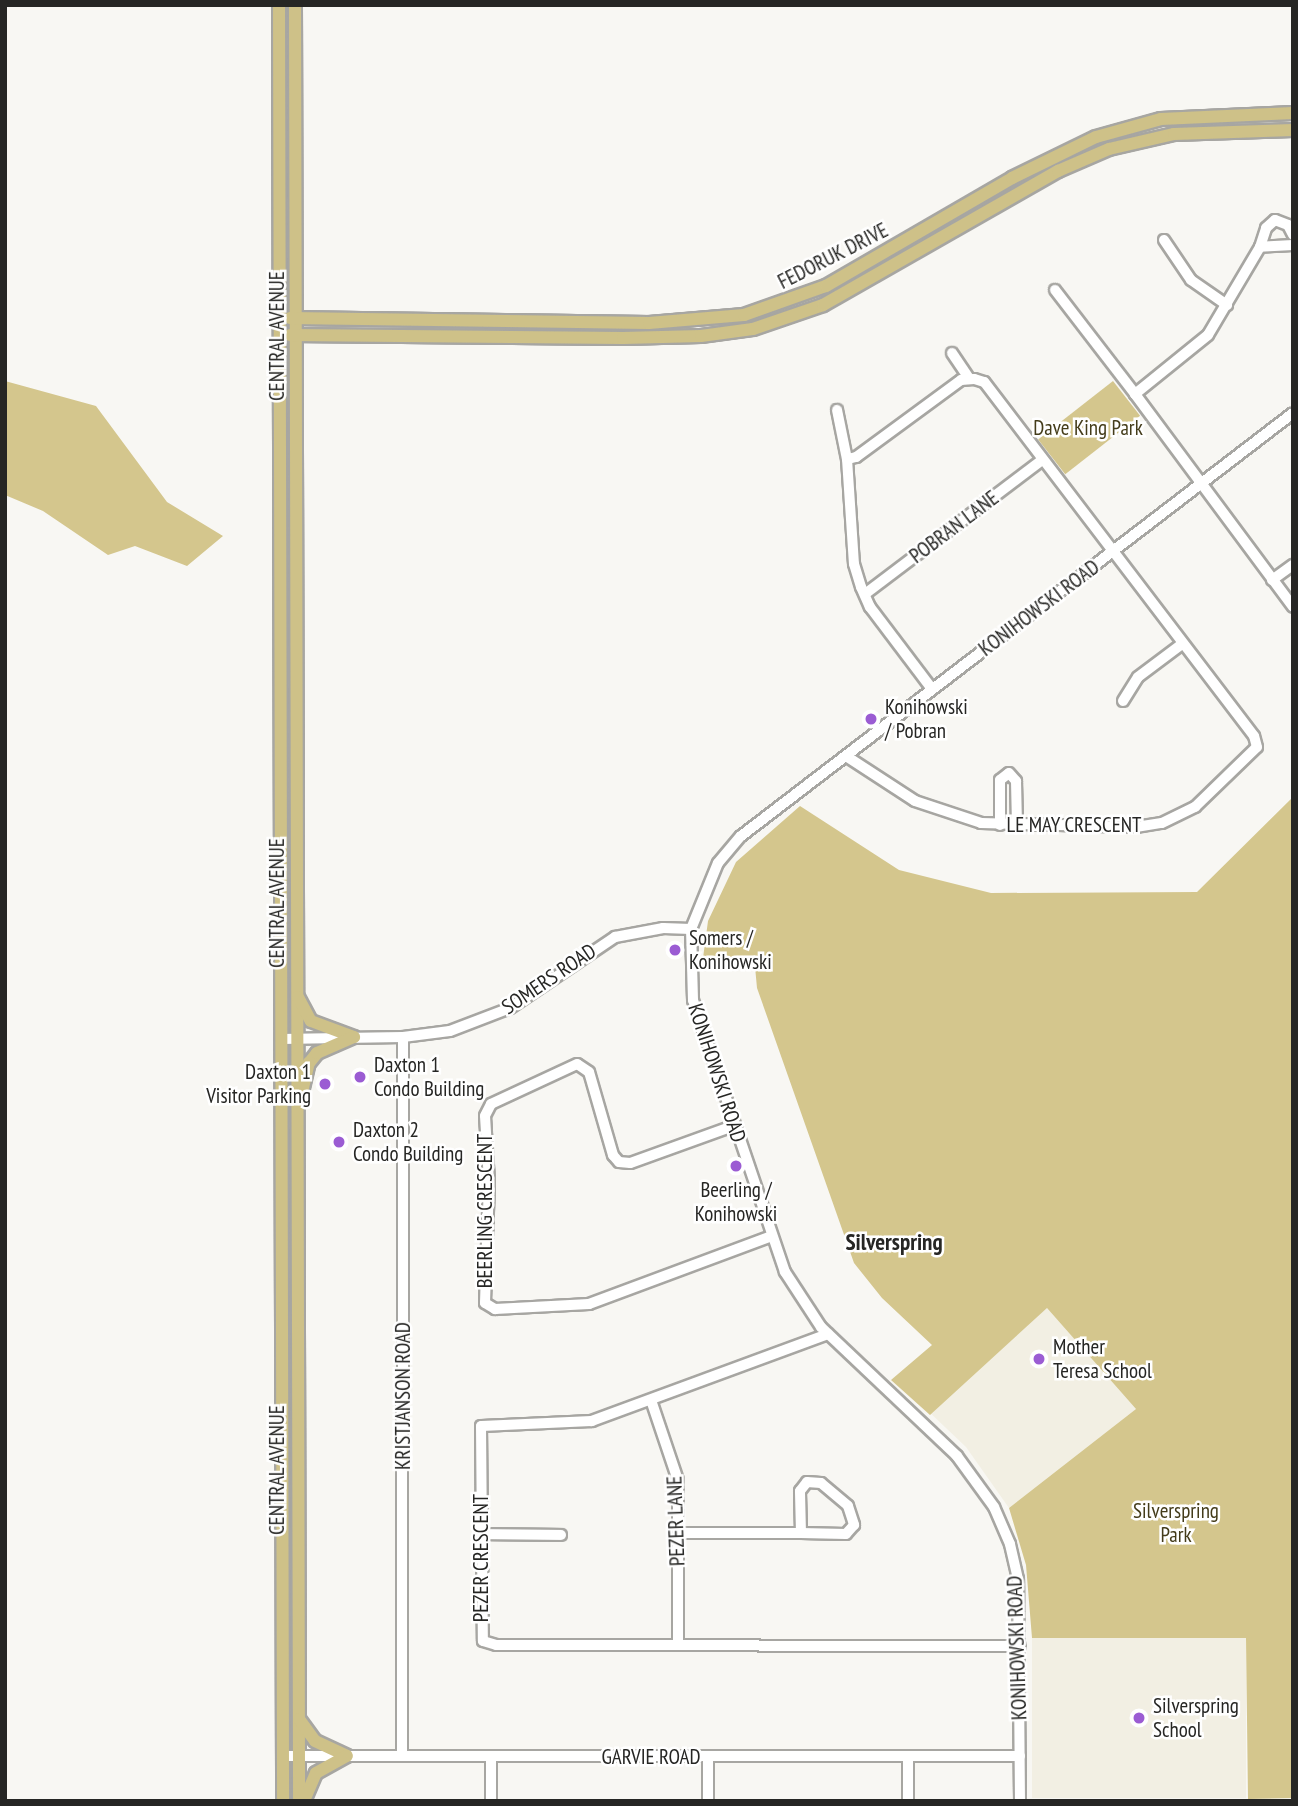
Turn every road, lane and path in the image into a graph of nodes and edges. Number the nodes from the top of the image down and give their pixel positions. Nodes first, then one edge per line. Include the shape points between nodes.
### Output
1 (279, 5) edge
2 (295, 5) edge
3 (1293, 113) edge
4 (1293, 130) edge
5 (1293, 235) edge
6 (1164, 240) dead end
7 (1293, 245) edge
8 (1260, 247) junction
9 (1055, 290) dead end
10 (1227, 306) junction
11 (280, 318) junction
12 (296, 318) junction
13 (280, 335) junction
14 (296, 335) junction
15 (952, 353) dead end
16 (969, 378) junction
17 (1135, 394) junction
18 (837, 410) dead end
19 (1293, 413) edge
20 (847, 459) junction
21 (1042, 460) junction
22 (1202, 485) junction
23 (1113, 552) junction
24 (1293, 565) edge
25 (1272, 580) junction
26 (864, 594) junction
27 (1293, 607) edge
28 (1182, 644) junction
29 (932, 689) junction
30 (1123, 701) dead end
31 (846, 756) junction
32 (1000, 825) junction
33 (1017, 826) junction
34 (691, 929) junction
35 (297, 992) junction
36 (354, 1037) junction
37 (402, 1037) junction
38 (281, 1039) junction
39 (297, 1039) junction
40 (298, 1112) junction
41 (733, 1126) junction
42 (772, 1236) junction
43 (828, 1334) junction
44 (651, 1400) junction
45 (678, 1533) junction
46 (801, 1533) junction
47 (480, 1534) junction
48 (561, 1535) dead end
49 (678, 1645) junction
50 (1020, 1646) junction
51 (298, 1717) junction
52 (283, 1756) junction
53 (299, 1756) junction
54 (347, 1756) junction
55 (402, 1756) junction
56 (1020, 1756) junction
57 (491, 1757) junction
58 (708, 1757) junction
59 (908, 1758) junction
60 (283, 1801) edge
61 (302, 1801) edge
62 (491, 1801) edge
63 (708, 1801) edge
64 (908, 1801) edge
65 (1020, 1801) edge

1 - 11 main road, CENTRAL AVENUE
2 - 12 main road, CENTRAL AVENUE
3 - 12 main road, FEDORUK DRIVE via 1161,119 1096,137 1024,171 826,286 744,315 649,323
4 - 14 main road, FEDORUK DRIVE via 1174,134 1109,149 1058,171 823,305 753,329 623,338
5 - 8 street via 1288,225 1275,220 1266,228
6 - 10 street via 1191,280
7 - 8 street
8 - 10 street
9 - 17 street
10 - 17 street via 1200,344
11 - 12 main road, FEDORUK DRIVE
11 - 13 main road, CENTRAL AVENUE
12 - 14 main road, CENTRAL AVENUE
13 - 14 main road, FEDORUK DRIVE
13 - 38 main road, CENTRAL AVENUE
14 - 35 main road, CENTRAL AVENUE
15 - 16 street, LE MAY CRESCENT
16 - 20 street
16 - 21 street, LE MAY CRESCENT via 984,382
17 - 22 street
18 - 20 street
19 - 22 street, KONIHOWSKI ROAD
20 - 26 street via 854,564
21 - 23 street, LE MAY CRESCENT
21 - 26 street, POBRAN LANE
22 - 23 street, KONIHOWSKI ROAD
22 - 25 street
23 - 28 street, LE MAY CRESCENT
23 - 29 street, KONIHOWSKI ROAD
24 - 25 street
25 - 27 street
26 - 29 street
28 - 30 street via 1138,677
28 - 33 street, LE MAY CRESCENT via 1254,736 1255,752 1206,799 1162,823
29 - 31 street, KONIHOWSKI ROAD
31 - 32 street, LE MAY CRESCENT via 931,808
31 - 34 street, KONIHOWSKI ROAD via 741,836 718,863
32 - 33 street, LE MAY CRESCENT
32 - 33 street via 1000,780 1009,773 1016,781
34 - 37 street, SOMERS ROAD via 663,928 615,937 510,1008 450,1031
34 - 41 street, KONIHOWSKI ROAD via 692,1000
35 - 36 main road via 311,1021
35 - 39 main road, CENTRAL AVENUE
36 - 37 street, SOMERS ROAD
36 - 39 street, SOMERS ROAD
36 - 40 main road via 313,1058
37 - 55 street, KRISTJANSON ROAD
38 - 39 street, SOMERS ROAD
38 - 52 main road, CENTRAL AVENUE
39 - 40 main road, CENTRAL AVENUE
40 - 51 main road, CENTRAL AVENUE
41 - 42 street, KONIHOWSKI ROAD
41 - 42 street, BEERLING CRESCENT via 630,1163 619,1162 589,1072 577,1063 491,1104 485,1116 489,1182 485,1303 495,1309 589,1304
42 - 43 street, KONIHOWSKI ROAD via 801,1302
43 - 44 street, PEZER CRESCENT
43 - 50 street, KONIHOWSKI ROAD via 957,1456 994,1507 1018,1579
44 - 45 street, PEZER LANE via 678,1480
44 - 47 street, PEZER CRESCENT via 575,1424 481,1426
45 - 46 street
45 - 49 street, PEZER LANE
46 - 46 street via 846,1534 854,1525 848,1506 821,1483 807,1482 800,1490
47 - 48 street
47 - 49 street, PEZER CRESCENT via 483,1641 496,1645
49 - 50 street, PEZER CRESCENT
50 - 56 street, KONIHOWSKI ROAD
51 - 53 main road, CENTRAL AVENUE
51 - 54 main road via 315,1741
52 - 53 street, GARVIE ROAD
52 - 60 main road, CENTRAL AVENUE
53 - 54 street, GARVIE ROAD
53 - 61 main road, CENTRAL AVENUE
54 - 55 street, GARVIE ROAD
54 - 61 main road via 316,1773
55 - 57 street, GARVIE ROAD
56 - 59 street, GARVIE ROAD
56 - 65 street, KONIHOWSKI ROAD
57 - 58 street, GARVIE ROAD
57 - 62 street
58 - 59 street, GARVIE ROAD
58 - 63 street
59 - 64 street

